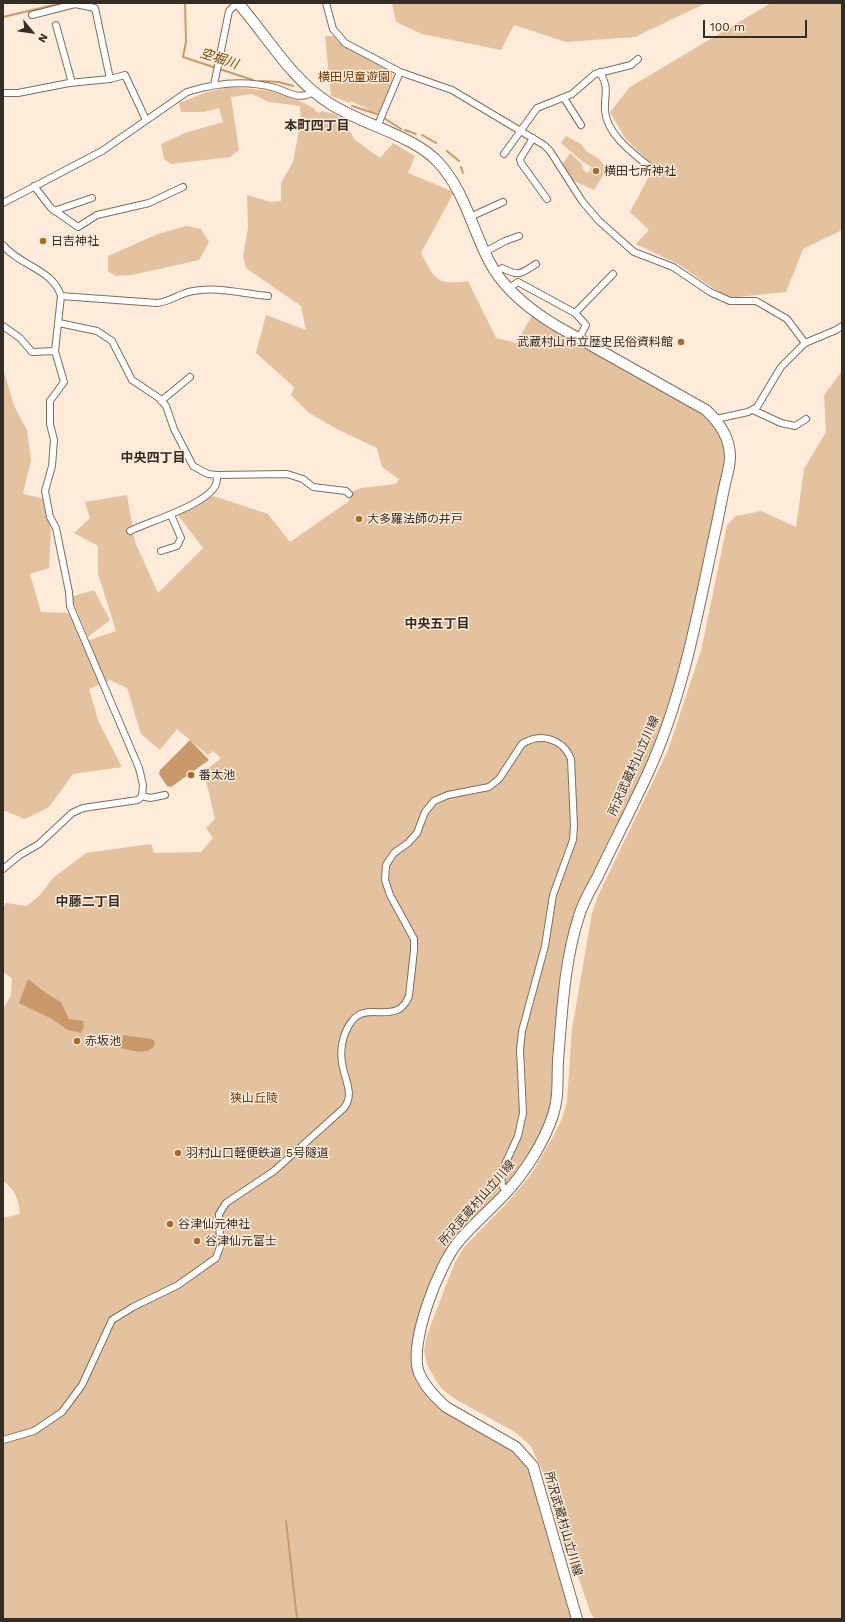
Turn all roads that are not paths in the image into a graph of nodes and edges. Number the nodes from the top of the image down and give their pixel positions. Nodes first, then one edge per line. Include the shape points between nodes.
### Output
1 (238, 3) edge
2 (326, 3) edge
3 (32, 15) dead end
4 (56, 25) dead end
5 (638, 59) dead end
6 (400, 72) junction
7 (600, 72) junction
8 (110, 79) junction
9 (72, 83) junction
10 (214, 85) junction
11 (313, 92) junction
12 (3, 93) edge
13 (564, 98) junction
14 (146, 120) junction
15 (581, 125) dead end
16 (377, 127) junction
17 (520, 130) junction
18 (533, 138) junction
19 (504, 154) dead end
20 (650, 168) dead end
21 (34, 186) junction
22 (183, 187) dead end
23 (92, 198) dead end
24 (547, 199) dead end
25 (503, 202) dead end
26 (3, 203) edge
27 (54, 211) junction
28 (470, 217) junction
29 (519, 236) dead end
30 (3, 245) edge
31 (485, 252) junction
32 (536, 264) dead end
33 (496, 272) junction
34 (613, 274) dead end
35 (509, 288) junction
36 (61, 296) junction
37 (268, 296) dead end
38 (575, 313) junction
39 (59, 323) junction
40 (3, 326) edge
41 (842, 326) edge
42 (579, 338) junction
43 (805, 343) junction
44 (55, 352) junction
45 (190, 377) dead end
46 (162, 401) junction
47 (753, 410) junction
48 (716, 419) junction
49 (806, 419) dead end
50 (218, 475) junction
51 (349, 494) dead end
52 (171, 515) junction
53 (130, 531) dead end
54 (161, 551) dead end
55 (165, 795) dead end
56 (142, 796) junction
57 (3, 869) edge
58 (506, 1192) junction
59 (3, 1440) edge
60 (577, 1619) edge

1 - 10 street via 230,11
1 - 11 main road, 所沢武蔵村山立川線
2 - 6 street via 333,29 342,40
3 - 8 street via 75,4 95,8
4 - 9 street
5 - 7 street via 631,65
6 - 16 street
6 - 17 street via 452,90
7 - 13 street
7 - 20 street via 607,89 607,122 622,142
8 - 9 street
8 - 14 street via 125,75
9 - 12 street via 43,86 18,93
10 - 11 street via 239,82 274,87 302,96
10 - 14 street via 187,92
11 - 16 main road, 所沢武蔵村山立川線 via 336,108
13 - 15 street
13 - 17 street via 537,108
14 - 21 street via 102,150
16 - 28 main road, 所沢武蔵村山立川線 via 408,142 436,160 457,189
17 - 18 street
17 - 19 street
18 - 24 street via 520,159
18 - 43 street via 550,151 582,201 634,252 673,268 710,292 730,301 756,301 787,319
21 - 26 street
21 - 27 street
22 - 27 street via 149,203 97,215 78,227
23 - 27 street
25 - 28 street
28 - 31 main road, 所沢武蔵村山立川線
29 - 31 street
30 - 36 street via 6,250 52,281 60,290
31 - 33 main road, 所沢武蔵村山立川線
32 - 33 street via 516,275 502,268
33 - 35 main road, 所沢武蔵村山立川線
34 - 38 street
35 - 38 street via 518,282
35 - 42 main road, 所沢武蔵村山立川線 via 534,312
36 - 37 street via 157,303 203,289
36 - 39 street
38 - 42 street via 586,325
39 - 44 street
39 - 46 street via 97,331 107,336 117,348 132,380
40 - 44 street via 20,338 32,352
41 - 43 street
42 - 48 main road, 所沢武蔵村山立川線 via 683,396
43 - 47 street via 781,368
44 - 56 street via 64,382 50,401 50,424 54,440 52,466 45,492 50,517 56,528 70,606 138,768 143,785
45 - 46 street
46 - 50 street via 193,466 208,474
47 - 48 street
47 - 49 street via 781,423 795,426
48 - 58 main road, 所沢武蔵村山立川線 via 725,435 730,459 694,628 676,697 648,772 579,915 568,964 557,1100 553,1118 527,1166
50 - 51 street via 287,474 303,479 313,486 346,491
50 - 52 street via 216,485 208,494
52 - 53 street
52 - 54 street via 180,538 177,546
55 - 56 street via 150,798
56 - 57 street via 138,800 72,812 48,836 20,854
58 - 59 street via 502,1185 501,1173 518,1136 523,1113 522,1031 545,946 553,895 570,850 574,826 571,759 567,750 559,743 543,737 522,744 498,779 489,787 443,796 434,801 425,812 413,838 390,858 385,870 387,885 396,909 412,934 414,945 409,996 398,1011 366,1012 356,1016 351,1022 341,1050 350,1093 344,1108 284,1163 224,1206 219,1214 220,1247 216,1258 178,1285 114,1318 82,1385 62,1412 34,1432
58 - 60 main road, 所沢武蔵村山立川線 via 448,1256 422,1324 416,1358 419,1372 437,1399 446,1407 516,1447 533,1466

